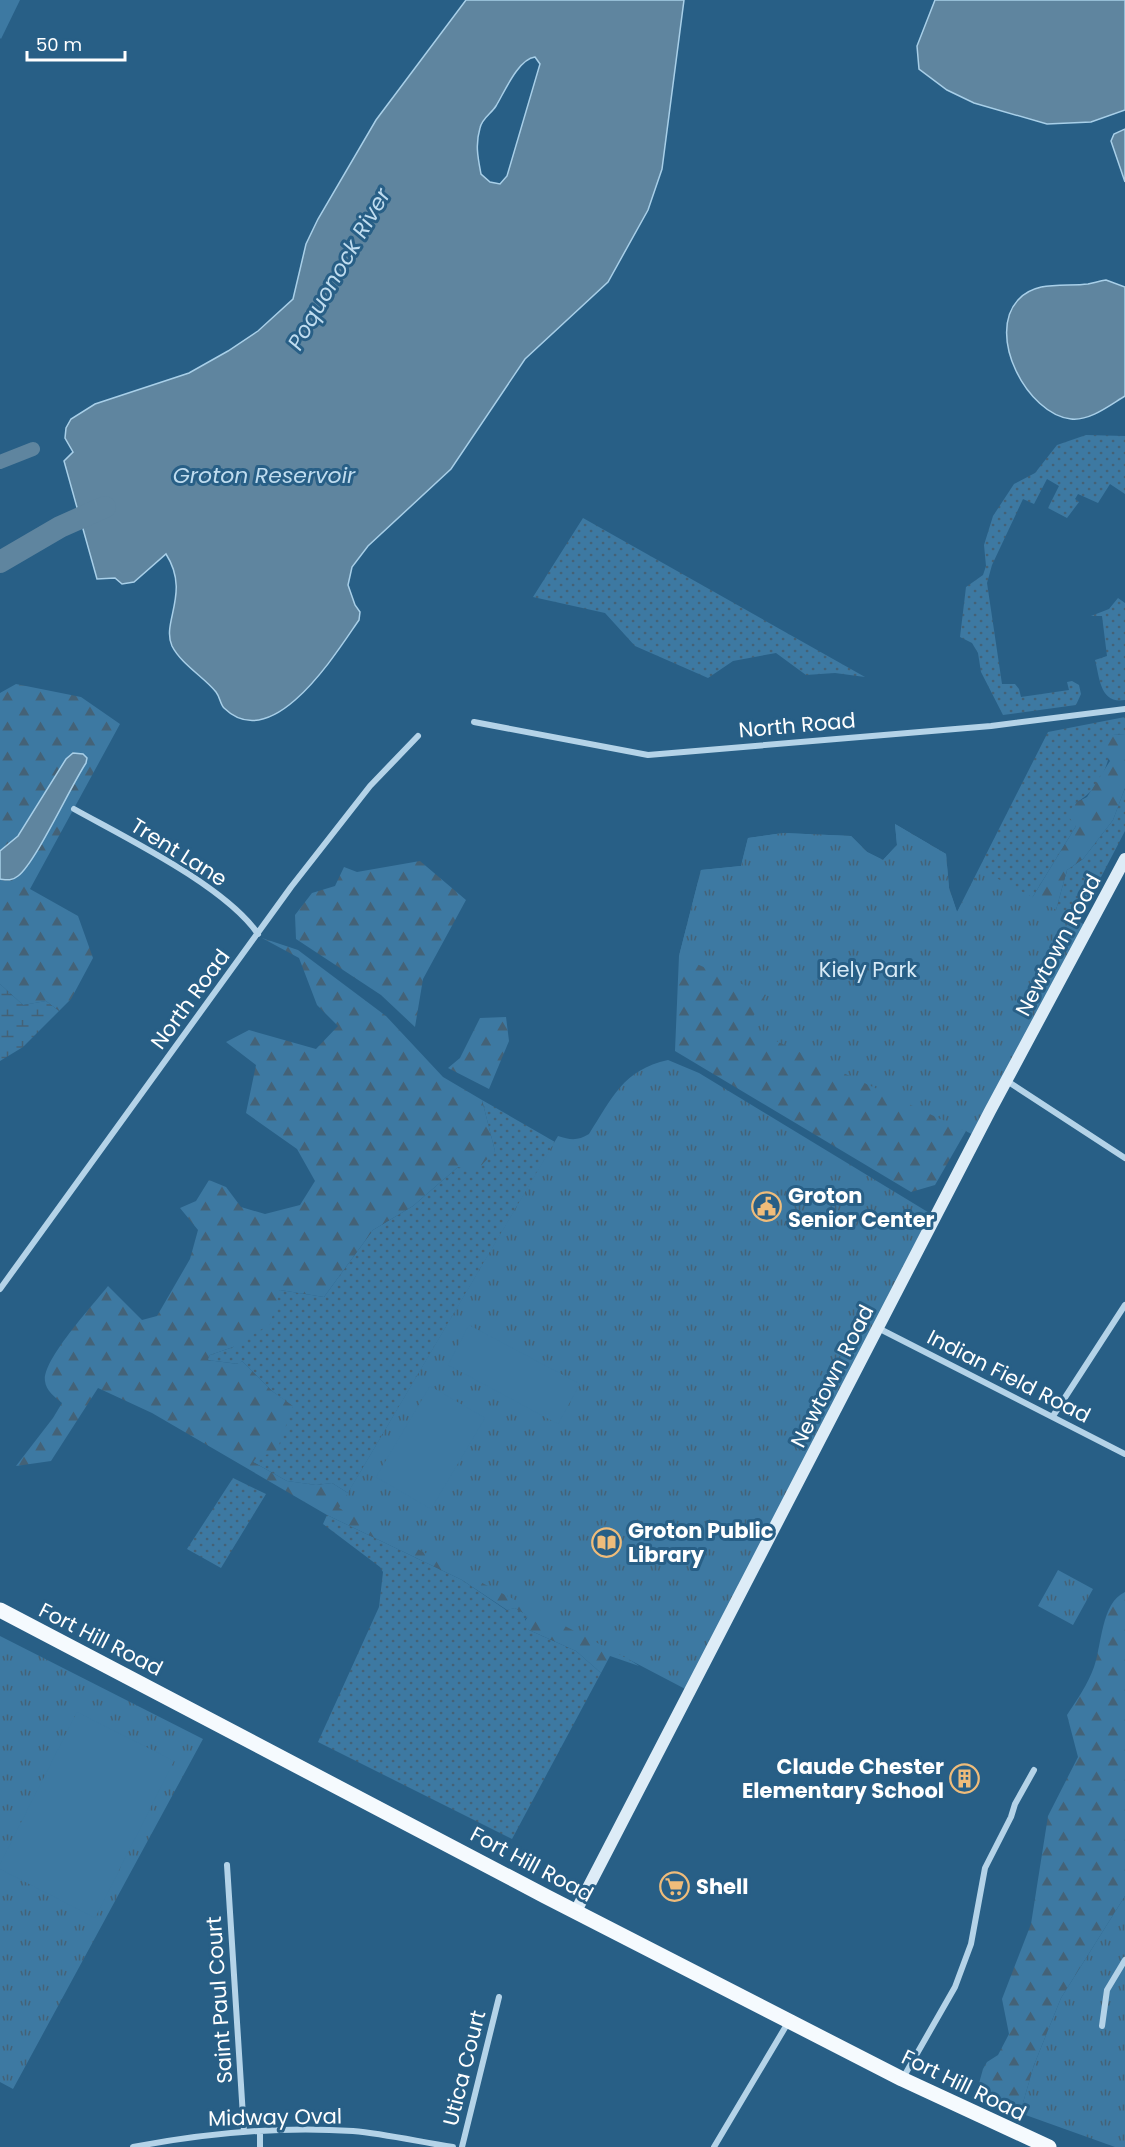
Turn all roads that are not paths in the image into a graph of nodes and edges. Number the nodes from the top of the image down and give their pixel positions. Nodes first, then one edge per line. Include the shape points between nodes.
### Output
1 (1125, 709) edge
2 (474, 722) dead end
3 (418, 736) dead end
4 (74, 808) dead end
5 (1124, 862) edge
6 (258, 934) junction
7 (1007, 1081) junction
8 (1125, 1158) edge
9 (0, 1289) edge
10 (1125, 1305) edge
11 (878, 1328) junction
12 (1053, 1416) junction
13 (1125, 1454) edge
14 (0, 1610) edge
15 (1034, 1770) dead end
16 (227, 1865) dead end
17 (576, 1911) junction
18 (1125, 1960) edge
19 (499, 1997) dead end
20 (789, 2020) junction
21 (1102, 2026) dead end
22 (902, 2079) junction
23 (260, 2131) junction
24 (244, 2132) junction
25 (133, 2147) edge
26 (261, 2147) edge
27 (453, 2147) edge
28 (462, 2147) edge
29 (714, 2147) edge
30 (1049, 2147) edge

1 - 2 street, North Road via 991,726 648,755
3 - 6 street, North Road via 339,824
4 - 6 street, Trent Lane via 224,899
5 - 7 main road, Newtown Road
6 - 9 street, North Road
7 - 8 street
7 - 11 main road, Newtown Road
10 - 12 street
11 - 12 street, Indian Field Road
11 - 17 main road, Newtown Road
12 - 13 street, Indian Field Road
14 - 17 main road, Fort Hill Road
15 - 22 street via 985,1868 971,1944 955,1987
16 - 24 street, Saint Paul Court
17 - 20 main road, Fort Hill Road
18 - 21 street via 1107,1990
19 - 28 street, Utica Court
20 - 22 main road, Fort Hill Road
20 - 29 street
22 - 30 main road, Fort Hill Road
23 - 24 street, Midway Oval
23 - 26 street
23 - 27 street, Midway Oval via 356,2131
24 - 25 street, Midway Oval via 195,2135

